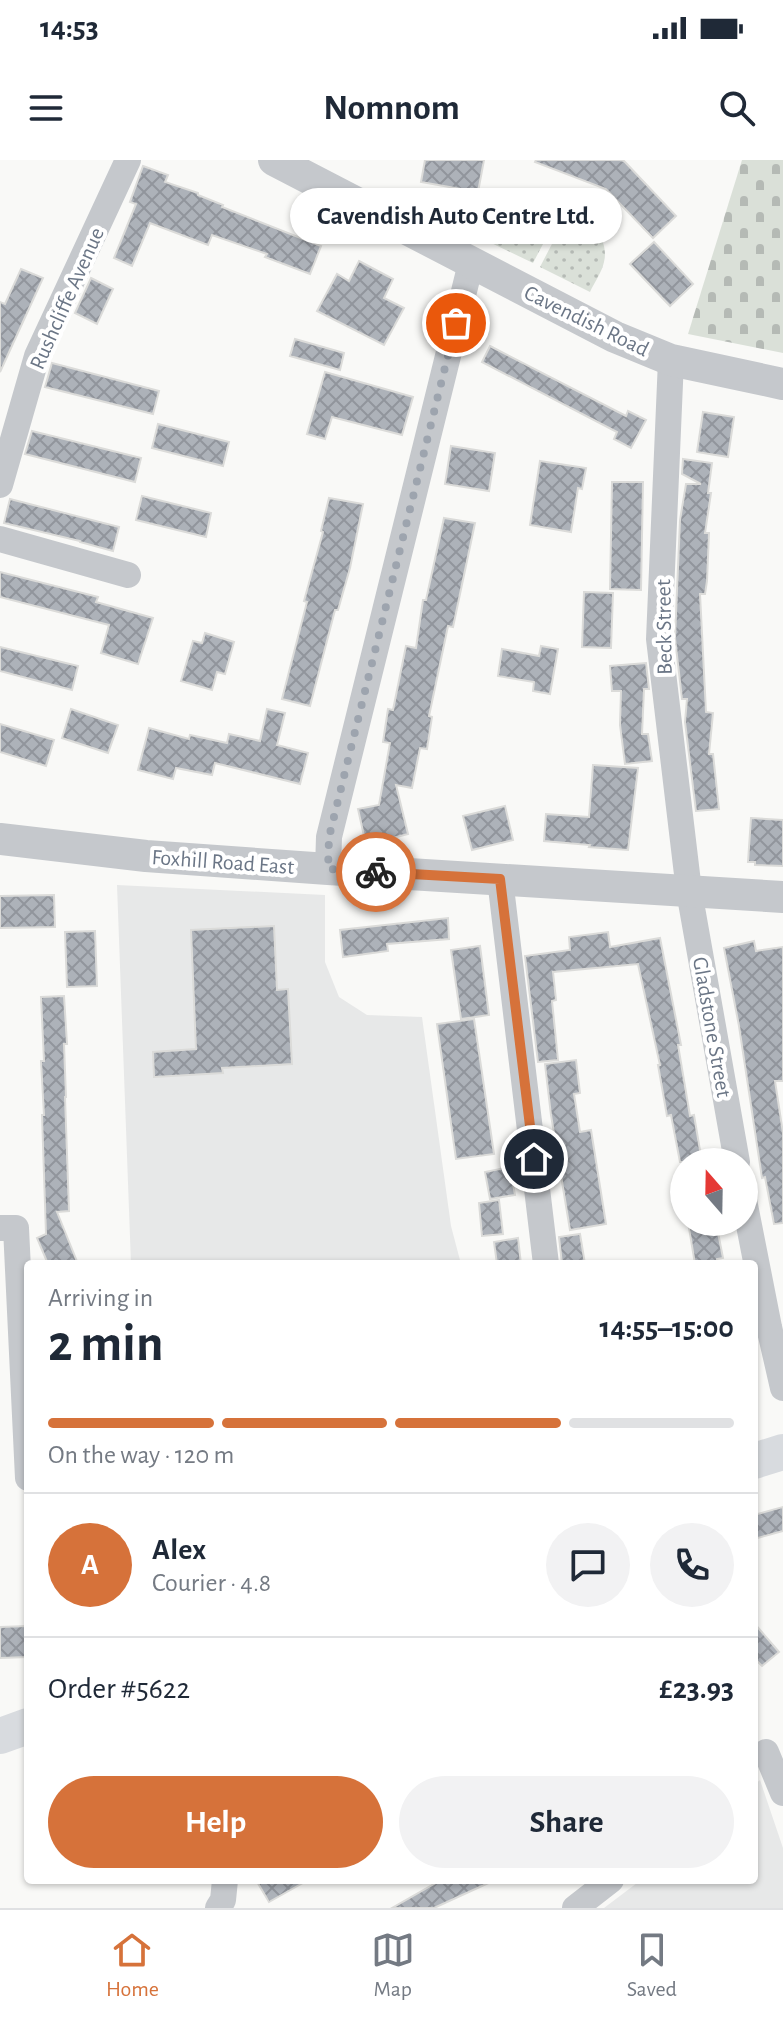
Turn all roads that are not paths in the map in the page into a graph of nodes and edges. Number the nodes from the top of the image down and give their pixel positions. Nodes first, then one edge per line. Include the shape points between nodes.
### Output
1 (128, 160) edge
2 (274, 160) edge
3 (471, 263) junction
4 (671, 360) junction
5 (783, 384) edge
6 (0, 485) edge
7 (0, 539) edge
8 (128, 575) dead end
9 (0, 839) edge
10 (328, 869) junction
11 (500, 879) junction
12 (689, 891) junction
13 (783, 897) edge
14 (735, 1148) edge
15 (0, 1228) edge
16 (751, 1236) edge
17 (546, 1260) edge
18 (756, 1260) edge
19 (758, 1271) edge
20 (783, 1388) edge
21 (24, 1395) edge
22 (783, 1452) edge
23 (758, 1460) edge
24 (24, 1727) edge
25 (0, 1736) edge
26 (768, 1751) edge
27 (783, 1793) edge
28 (225, 1884) edge
29 (606, 1884) edge
30 (218, 1908) edge
31 (575, 1908) edge

1 - 6 street, Rushcliffe Avenue via 37,356
2 - 3 street, Cavendish Road
3 - 4 street, Cavendish Road
3 - 10 street via 329,837
4 - 5 street, Cavendish Road
4 - 12 street, Beck Street via 659,639
7 - 8 street
9 - 10 street, Foxhill Road East
10 - 11 street, Foxhill Road East
11 - 12 street, Foxhill Road East
11 - 17 street
12 - 13 street, Foxhill Road East
12 - 14 street, Gladstone Street
15 - 21 street via 16,1228
16 - 18 street
19 - 20 street
22 - 23 main road
24 - 25 main road
26 - 27 street
28 - 30 street
29 - 31 street

